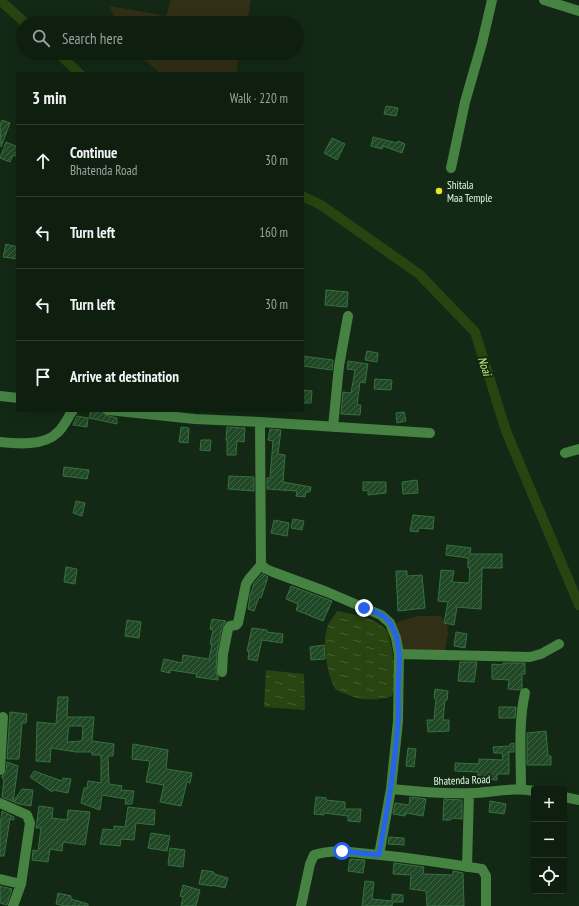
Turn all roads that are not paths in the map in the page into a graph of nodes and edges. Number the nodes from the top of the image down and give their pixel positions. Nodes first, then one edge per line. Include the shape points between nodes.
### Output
1 (492, 0) edge
2 (544, 0) edge
3 (579, 11) edge
4 (451, 168) dead end
5 (348, 316) dead end
6 (0, 396) edge
7 (16, 398) edge
8 (72, 412) edge
9 (127, 412) edge
10 (260, 422) junction
11 (332, 427) junction
12 (430, 433) dead end
13 (0, 442) edge
14 (579, 449) edge
15 (565, 453) dead end
16 (261, 565) junction
17 (559, 644) dead end
18 (399, 654) junction
19 (222, 672) dead end
20 (525, 692) dead end
21 (3, 717) dead end
22 (1, 748) edge
23 (0, 770) edge
24 (391, 789) junction
25 (521, 789) junction
26 (531, 791) edge
27 (469, 793) junction
28 (567, 798) edge
29 (579, 800) edge
30 (0, 804) edge
31 (379, 855) junction
32 (467, 867) junction
33 (0, 879) edge
34 (21, 884) junction
35 (13, 906) edge
36 (301, 906) edge
37 (486, 906) edge

1 - 4 street via 465,102
2 - 3 street
5 - 11 street via 338,366
6 - 7 street
8 - 13 street via 58,433 52,437 30,443
9 - 10 street
10 - 11 street
10 - 16 street
11 - 12 street
14 - 15 street
16 - 18 street via 381,615 390,623
16 - 19 street via 246,584 238,623 228,629
17 - 18 street via 530,657
18 - 24 street via 398,721
20 - 25 street via 520,723
21 - 22 street
22 - 23 street
24 - 27 street, Bhatenda Road
24 - 31 street
25 - 26 street, Bhatenda Road
25 - 27 street, Bhatenda Road
27 - 32 street
28 - 29 street
30 - 34 street via 29,818
31 - 32 street
31 - 36 street via 330,851 314,855
32 - 37 street via 482,869 486,876
33 - 34 street
34 - 35 street

